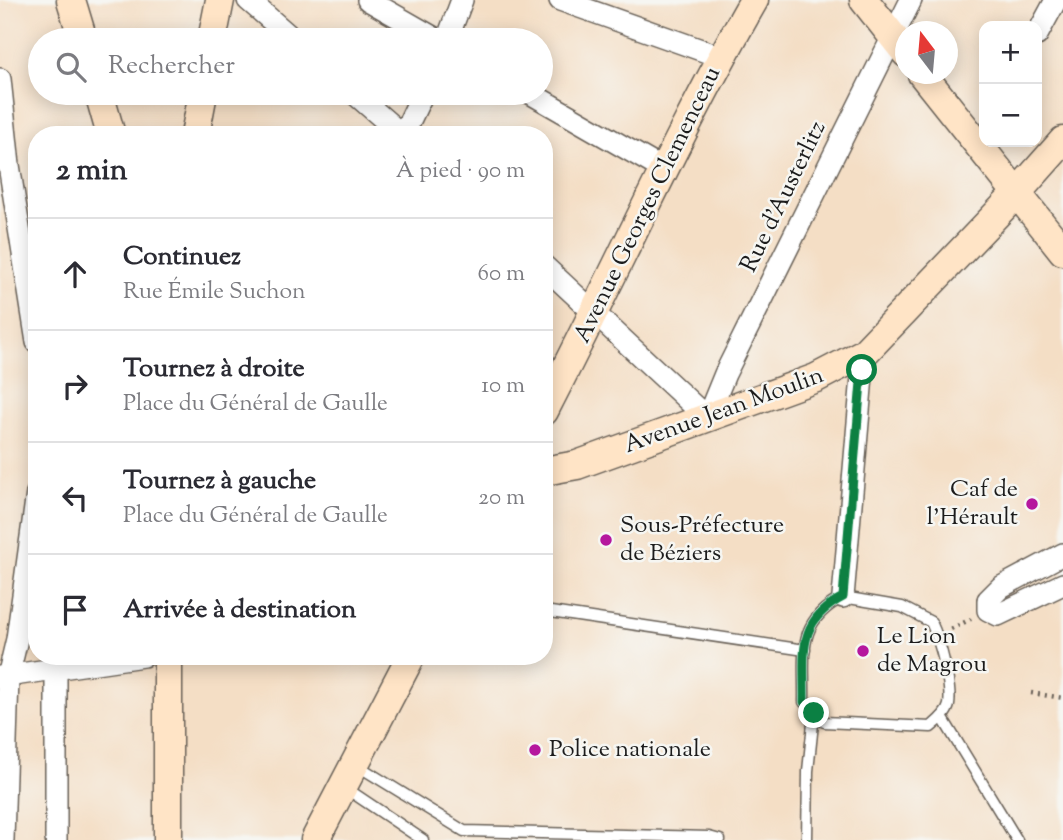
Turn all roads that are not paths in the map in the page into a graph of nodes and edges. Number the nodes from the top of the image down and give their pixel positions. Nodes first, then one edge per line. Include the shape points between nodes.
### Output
1 (71, 0) edge
2 (220, 0) edge
3 (248, 0) edge
4 (368, 0) edge
5 (462, 0) edge
6 (560, 0) edge
7 (754, 0) edge
8 (864, 0) edge
9 (911, 0) edge
10 (1056, 0) edge
11 (905, 21) edge
12 (1042, 26) edge
13 (79, 28) edge
14 (214, 28) edge
15 (281, 28) edge
16 (417, 28) edge
17 (452, 28) edge
18 (895, 40) edge
19 (895, 53) edge
20 (721, 57) junction
21 (0, 79) edge
22 (931, 84) edge
23 (103, 105) edge
24 (200, 105) edge
25 (368, 105) edge
26 (417, 105) edge
27 (551, 105) edge
28 (109, 126) edge
29 (196, 126) edge
30 (392, 126) edge
31 (406, 126) edge
32 (979, 135) edge
33 (1063, 141) edge
34 (987, 147) edge
35 (662, 169) junction
36 (1016, 194) junction
37 (1063, 251) edge
38 (553, 275) edge
39 (28, 285) edge
40 (595, 313) junction
41 (864, 353) junction
42 (553, 394) edge
43 (707, 418) junction
44 (553, 469) edge
45 (1063, 554) edge
46 (28, 559) edge
47 (1063, 584) edge
48 (843, 597) junction
49 (553, 612) edge
50 (805, 650) junction
51 (87, 665) edge
52 (168, 665) edge
53 (406, 665) edge
54 (56, 670) junction
55 (4, 677) edge
56 (814, 713) junction
57 (942, 717) junction
58 (349, 775) junction
59 (3, 840) edge
60 (56, 840) edge
61 (167, 840) edge
62 (315, 840) edge
63 (423, 840) edge
64 (720, 840) edge
65 (807, 840) edge
66 (1017, 840) edge

1 - 13 main road
2 - 14 main road
3 - 15 street
4 - 16 street
5 - 17 street
6 - 20 street
7 - 20 main road, Avenue Georges Clemenceau
8 - 18 main road
9 - 11 street, Rue d'Austerlitz
10 - 12 street
19 - 43 street, Rue d'Austerlitz via 731,362
20 - 35 main road, Avenue Georges Clemenceau
21 - 39 street
22 - 32 main road
23 - 28 main road
24 - 29 main road
25 - 30 street
26 - 31 street
27 - 35 street
33 - 36 main road, Avenue Jean Moulin
34 - 36 main road
35 - 40 main road, Avenue Georges Clemenceau
36 - 37 main road
36 - 41 main road, Avenue Jean Moulin
38 - 40 street
40 - 42 main road, Avenue Georges Clemenceau
40 - 43 street
41 - 43 main road, Avenue Jean Moulin via 816,378
41 - 48 street
43 - 44 main road, Avenue Jean Moulin
45 - 47 street via 1001,587 988,600 988,610 998,615 1012,611
46 - 55 street via 17,639
48 - 50 lane via 816,615 807,630
48 - 57 lane via 902,607 931,622 943,652 948,705
49 - 50 lane
50 - 56 lane via 804,702
51 - 54 street
52 - 61 main road
53 - 58 main road
54 - 55 street
54 - 60 street
55 - 59 street
56 - 57 lane via 824,722 920,728 931,727
56 - 65 lane
57 - 66 lane
58 - 62 main road
58 - 63 lane
58 - 64 lane via 464,831

